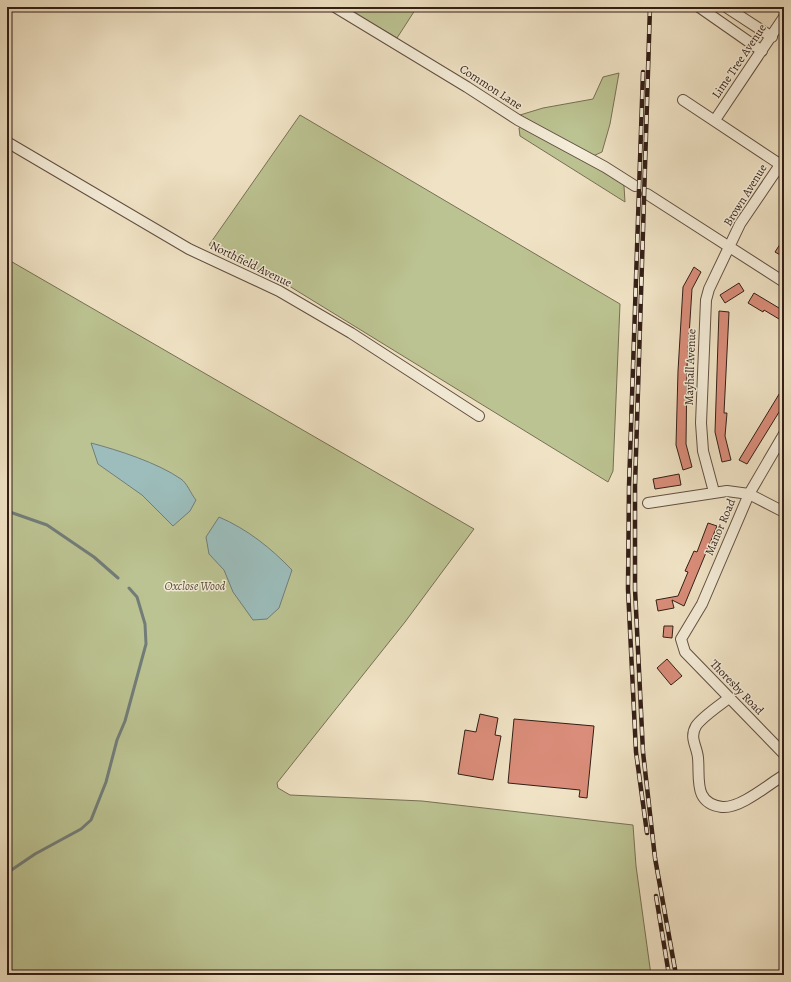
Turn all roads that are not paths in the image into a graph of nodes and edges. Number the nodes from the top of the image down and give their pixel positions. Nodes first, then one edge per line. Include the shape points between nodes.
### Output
1 (335, 7) edge
2 (699, 7) edge
3 (726, 7) edge
4 (784, 17) edge
5 (772, 37) junction
6 (762, 51) junction
7 (683, 100) dead end
8 (715, 120) junction
9 (7, 142) edge
10 (782, 164) edge
11 (635, 186) dead end
12 (647, 194) dead end
13 (730, 246) junction
14 (784, 282) edge
15 (479, 416) dead end
16 (784, 434) edge
17 (714, 492) junction
18 (749, 494) junction
19 (648, 503) dead end
20 (784, 512) edge
21 (684, 632) joint
22 (729, 698) junction
23 (784, 754) edge
24 (784, 775) edge

1 - 11 street, Common Lane via 467,86 518,120
2 - 6 street
3 - 5 street
4 - 5 street, Lime Tree Avenue
5 - 6 street, Lime Tree Avenue
6 - 8 street, Lime Tree Avenue
7 - 8 street
8 - 10 street
9 - 15 street, Northfield Avenue via 189,249 279,291
10 - 13 street, Brown Avenue via 740,224
12 - 13 street
13 - 14 street
13 - 17 street, Mayhall Avenue via 706,300 701,423 703,451
16 - 18 street, Manor Road
17 - 18 street
17 - 19 street
18 - 20 street
18 - 21 street, Manor Road via 702,604
21 - 22 street, Thoresby Road via 681,639 686,652
22 - 23 street, Thoresby Road
22 - 24 street via 696,726 692,738 698,757 698,786 702,794 708,802 723,807 738,804

